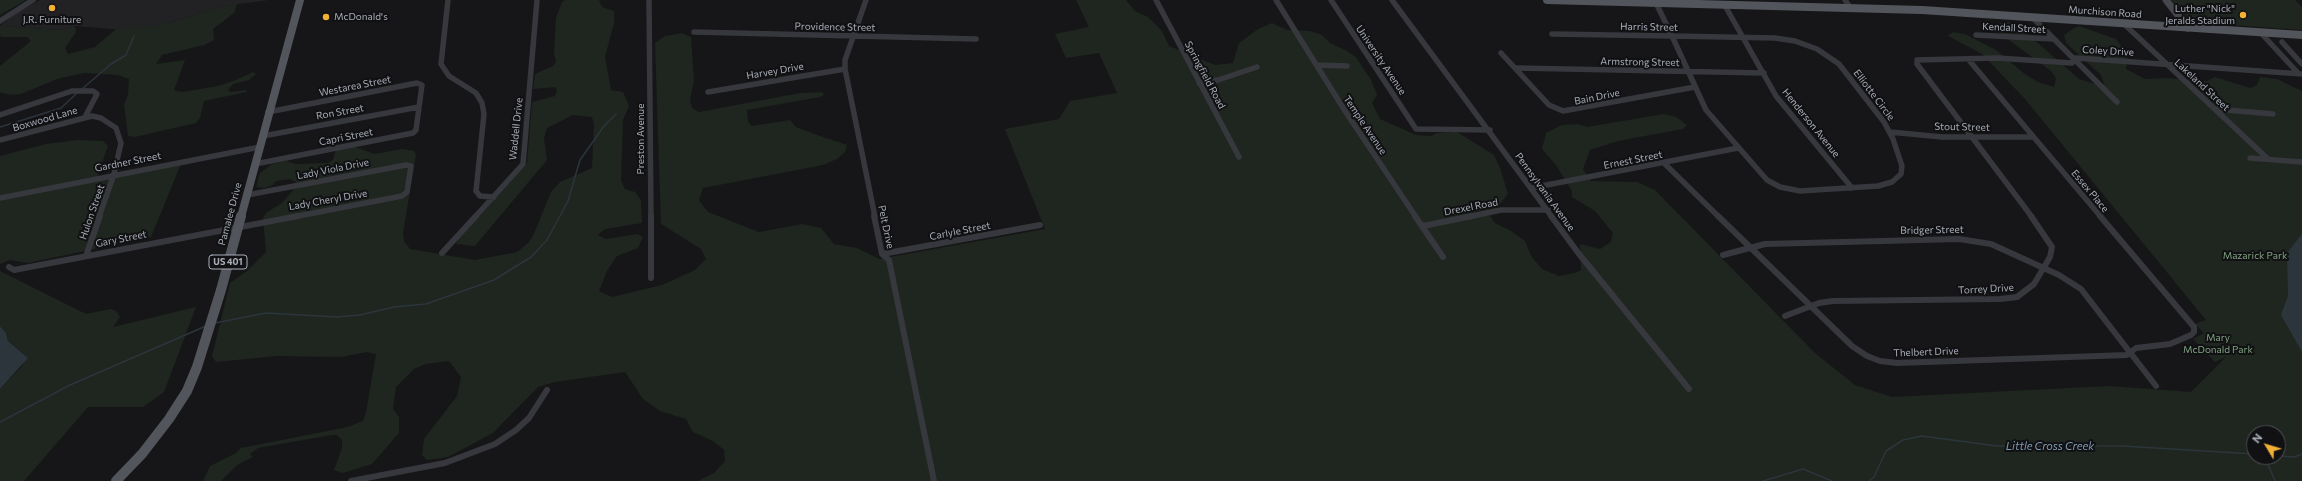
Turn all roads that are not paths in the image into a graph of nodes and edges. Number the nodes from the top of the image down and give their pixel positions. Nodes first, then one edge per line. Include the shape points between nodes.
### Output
1 (33, 0) edge
2 (300, 0) edge
3 (448, 0) edge
4 (537, 0) edge
5 (649, 0) edge
6 (866, 0) edge
7 (1156, 0) edge
8 (1276, 0) edge
9 (1330, 0) edge
10 (1392, 0) edge
11 (1547, 0) edge
12 (1582, 0) edge
13 (1845, 0) edge
14 (2159, 0) edge
15 (2166, 0) edge
16 (1670, 2) edge
17 (1656, 3) junction
18 (1758, 3) edge
19 (1724, 4) junction
20 (1850, 7) junction
21 (2032, 17) junction
22 (0, 21) edge
23 (2123, 23) junction
24 (2185, 27) junction
25 (694, 32) dead end
26 (2260, 32) junction
27 (1552, 34) dead end
28 (1976, 35) dead end
29 (2302, 35) edge
30 (853, 36) junction
31 (1672, 36) junction
32 (1745, 38) junction
33 (976, 39) dead end
34 (2052, 39) junction
35 (2282, 42) dead end
36 (1501, 53) dead end
37 (1968, 59) junction
38 (2075, 60) junction
39 (1916, 62) joint
40 (2166, 64) junction
41 (2302, 64) edge
42 (1316, 65) junction
43 (1347, 66) dead end
44 (1257, 68) dead end
45 (1516, 68) junction
46 (845, 69) junction
47 (1689, 72) junction
48 (2300, 73) edge
49 (1764, 74) junction
50 (1199, 83) junction
51 (1695, 87) junction
52 (708, 92) dead end
53 (2117, 102) dead end
54 (420, 107) junction
55 (2215, 109) junction
56 (268, 112) junction
57 (2273, 114) dead end
58 (0, 115) edge
59 (85, 117) junction
60 (1490, 130) junction
61 (1890, 132) junction
62 (263, 136) junction
63 (2033, 136) junction
64 (1972, 137) junction
65 (0, 140) edge
66 (260, 148) junction
67 (1738, 148) junction
68 (1239, 157) dead end
69 (2250, 158) dead end
70 (2268, 159) junction
71 (2302, 162) edge
72 (1664, 163) junction
73 (255, 164) junction
74 (114, 174) junction
75 (410, 179) joint
76 (1531, 188) junction
77 (1852, 188) junction
78 (247, 195) junction
79 (494, 196) junction
80 (0, 198) edge
81 (1548, 210) junction
82 (1040, 225) dead end
83 (237, 226) junction
84 (1423, 226) junction
85 (1750, 247) junction
86 (442, 253) dead end
87 (882, 254) junction
88 (86, 256) junction
89 (1723, 256) dead end
90 (1443, 257) dead end
91 (9, 267) dead end
92 (2044, 268) junction
93 (651, 278) dead end
94 (1811, 306) junction
95 (1785, 316) dead end
96 (2191, 335) joint
97 (2130, 351) junction
98 (2156, 386) dead end
99 (1689, 389) dead end
100 (547, 390) dead end
101 (116, 481) edge
102 (351, 481) edge
103 (934, 481) edge

1 - 22 street
2 - 56 main road, Pamalee Drive / US 401
3 - 79 street via 441,64 446,73 471,89 482,103 484,114 476,191 480,196
4 - 79 street, Waddell Drive via 523,164
5 - 93 street, Preston Avenue
6 - 30 street, Pelt Drive
7 - 50 street, Springfield Road
8 - 42 street, Temple Avenue
9 - 60 street, University Avenue via 1416,129
10 - 60 street, Pennsylvania Avenue
11 - 12 main road, Murchison Road
12 - 17 main road, Murchison Road
13 - 20 street
14 - 24 street
15 - 24 street
16 - 17 main road, Murchison Road
16 - 19 main road, Murchison Road
17 - 31 street, Elliotte Circle
18 - 19 main road, Murchison Road
18 - 20 main road, Murchison Road
19 - 32 street, Henderson Avenue
20 - 21 main road, Murchison Road
21 - 23 main road, Murchison Road
21 - 34 street
23 - 24 main road, Murchison Road
23 - 40 street, Lakeland Street
24 - 26 main road, Murchison Road
25 - 30 street, Providence Street
26 - 29 main road, Murchison Road
26 - 48 street
27 - 31 street, Harris Street
28 - 34 street, Kendall Street
30 - 33 street, Providence Street
30 - 46 street, Pelt Drive via 845,60
31 - 32 street, Harris Street
31 - 47 street, Elliotte Circle
32 - 49 street, Henderson Avenue
32 - 61 street, Elliotte Circle via 1795,41 1831,56
34 - 38 street
35 - 41 street
36 - 45 street, Bain Drive
37 - 38 street, Coley Drive via 2072,62
37 - 39 street, Coley Drive
37 - 63 street, Essex Place
38 - 40 street, Coley Drive via 2076,58
38 - 53 street
39 - 64 street, Torrey Drive
40 - 48 street, Coley Drive
40 - 55 street, Lakeland Street
42 - 43 street
42 - 84 street, Temple Avenue via 1344,111
44 - 50 street
45 - 47 street, Armstrong Street
45 - 51 street, Bain Drive via 1546,103 1563,111
46 - 52 street, Harvey Drive
46 - 87 street, Pelt Drive
47 - 49 street, Armstrong Street
47 - 51 street, Elliotte Circle
49 - 77 street, Henderson Avenue via 1776,96
50 - 68 street, Springfield Road
51 - 67 street, Elliotte Circle via 1706,110
54 - 56 street, Westarea Street via 422,85 417,83
54 - 62 street, Ron Street
54 - 73 street, Capri Street via 416,130 408,134
55 - 57 street
55 - 70 street, Lakeland Street
56 - 62 main road, Pamalee Drive / US 401
58 - 59 street via 72,91 94,91 97,94 95,100
59 - 65 street, Boxwood Lane
59 - 74 street, Boxwood Lane via 101,118 116,128 121,143
60 - 76 street, Pennsylvania Avenue
61 - 64 street, Stout Street
61 - 77 street, Elliotte Circle via 1902,166 1901,174 1887,184
62 - 66 main road, Pamalee Drive / US 401
63 - 64 street, Stout Street
63 - 96 street, Essex Place via 2194,327
64 - 92 street, Torrey Drive via 2050,242 2052,252
66 - 73 main road, Pamalee Drive / US 401
66 - 74 street, Gardner Street
67 - 72 street, Ernest Street
67 - 77 street, Elliotte Circle via 1762,176 1780,187 1800,191
69 - 70 street
70 - 71 street
72 - 76 street, Ernest Street
72 - 85 street, Thelbert Drive
73 - 78 main road, Pamalee Drive / US 401
74 - 80 street, Gardner Street
74 - 88 street, Hulon Street
75 - 78 street, Lady Viola Drive via 411,166 406,165
75 - 83 street, Lady Cheryl Drive via 407,192 402,196
76 - 81 street, Pennsylvania Avenue
78 - 83 main road, Pamalee Drive / US 401
79 - 86 street, Waddell Drive
81 - 84 street, Drexel Road via 1500,210
81 - 99 street, Pennsylvania Avenue via 1579,254
82 - 87 street, Carlyle Street
83 - 88 street, Gary Street
83 - 101 main road, Pamalee Drive / US 401 via 209,332 187,391 157,436
84 - 90 street, Temple Avenue
85 - 89 street, Bridger Street
85 - 92 street, Bridger Street via 1765,244 1967,239 2000,247
85 - 94 street, Thelbert Drive
87 - 103 street, Pelt Drive via 889,260
88 - 91 street, Gary Street via 14,270
92 - 94 street, Torrey Drive via 2029,290 2008,299 1833,301
92 - 97 street, Bridger Street via 2082,289
94 - 95 street, Torrey Drive
94 - 97 street, Thelbert Drive via 1855,348 1875,360 1889,363 2128,355
96 - 97 street, Thelbert Drive via 2170,344
97 - 98 street, Bridger Street
100 - 102 street via 529,418 495,444 445,463

